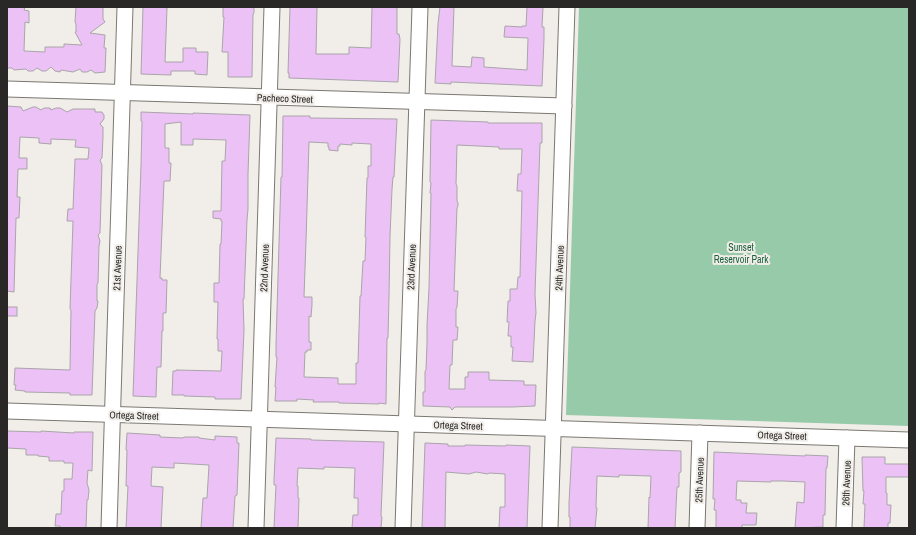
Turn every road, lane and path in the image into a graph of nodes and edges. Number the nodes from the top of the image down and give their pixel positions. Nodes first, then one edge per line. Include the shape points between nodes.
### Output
1 (125, 7) edge
2 (272, 7) edge
3 (420, 7) edge
4 (567, 7) edge
5 (7, 89) edge
6 (123, 92) junction
7 (270, 97) junction
8 (416, 102) junction
9 (564, 106) junction
10 (7, 411) edge
11 (112, 414) junction
12 (259, 419) junction
13 (406, 424) junction
14 (554, 428) junction
15 (700, 433) junction
16 (847, 438) junction
17 (909, 440) edge
18 (109, 528) edge
19 (256, 528) edge
20 (403, 528) edge
21 (550, 528) edge
22 (697, 528) edge
23 (844, 528) edge

1 - 6 street, 21st Avenue
2 - 7 street, 22nd Avenue
3 - 8 street, 23rd Avenue
4 - 9 street, 24th Avenue
5 - 6 street, Pacheco Street
6 - 7 street, Pacheco Street
6 - 11 street, 21st Avenue
7 - 8 street, Pacheco Street
7 - 12 street, 22nd Avenue
8 - 9 street, Pacheco Street
8 - 13 street, 23rd Avenue
9 - 14 street, 24th Avenue
10 - 11 street, Ortega Street
11 - 12 street, Ortega Street
11 - 18 street, 21st Avenue
12 - 13 street, Ortega Street
12 - 19 street, 22nd Avenue
13 - 14 street, Ortega Street
13 - 20 street, 23rd Avenue
14 - 15 street, Ortega Street
14 - 21 street, 24th Avenue
15 - 16 street, Ortega Street
15 - 22 street, 25th Avenue
16 - 17 street, Ortega Street
16 - 23 street, 26th Avenue

